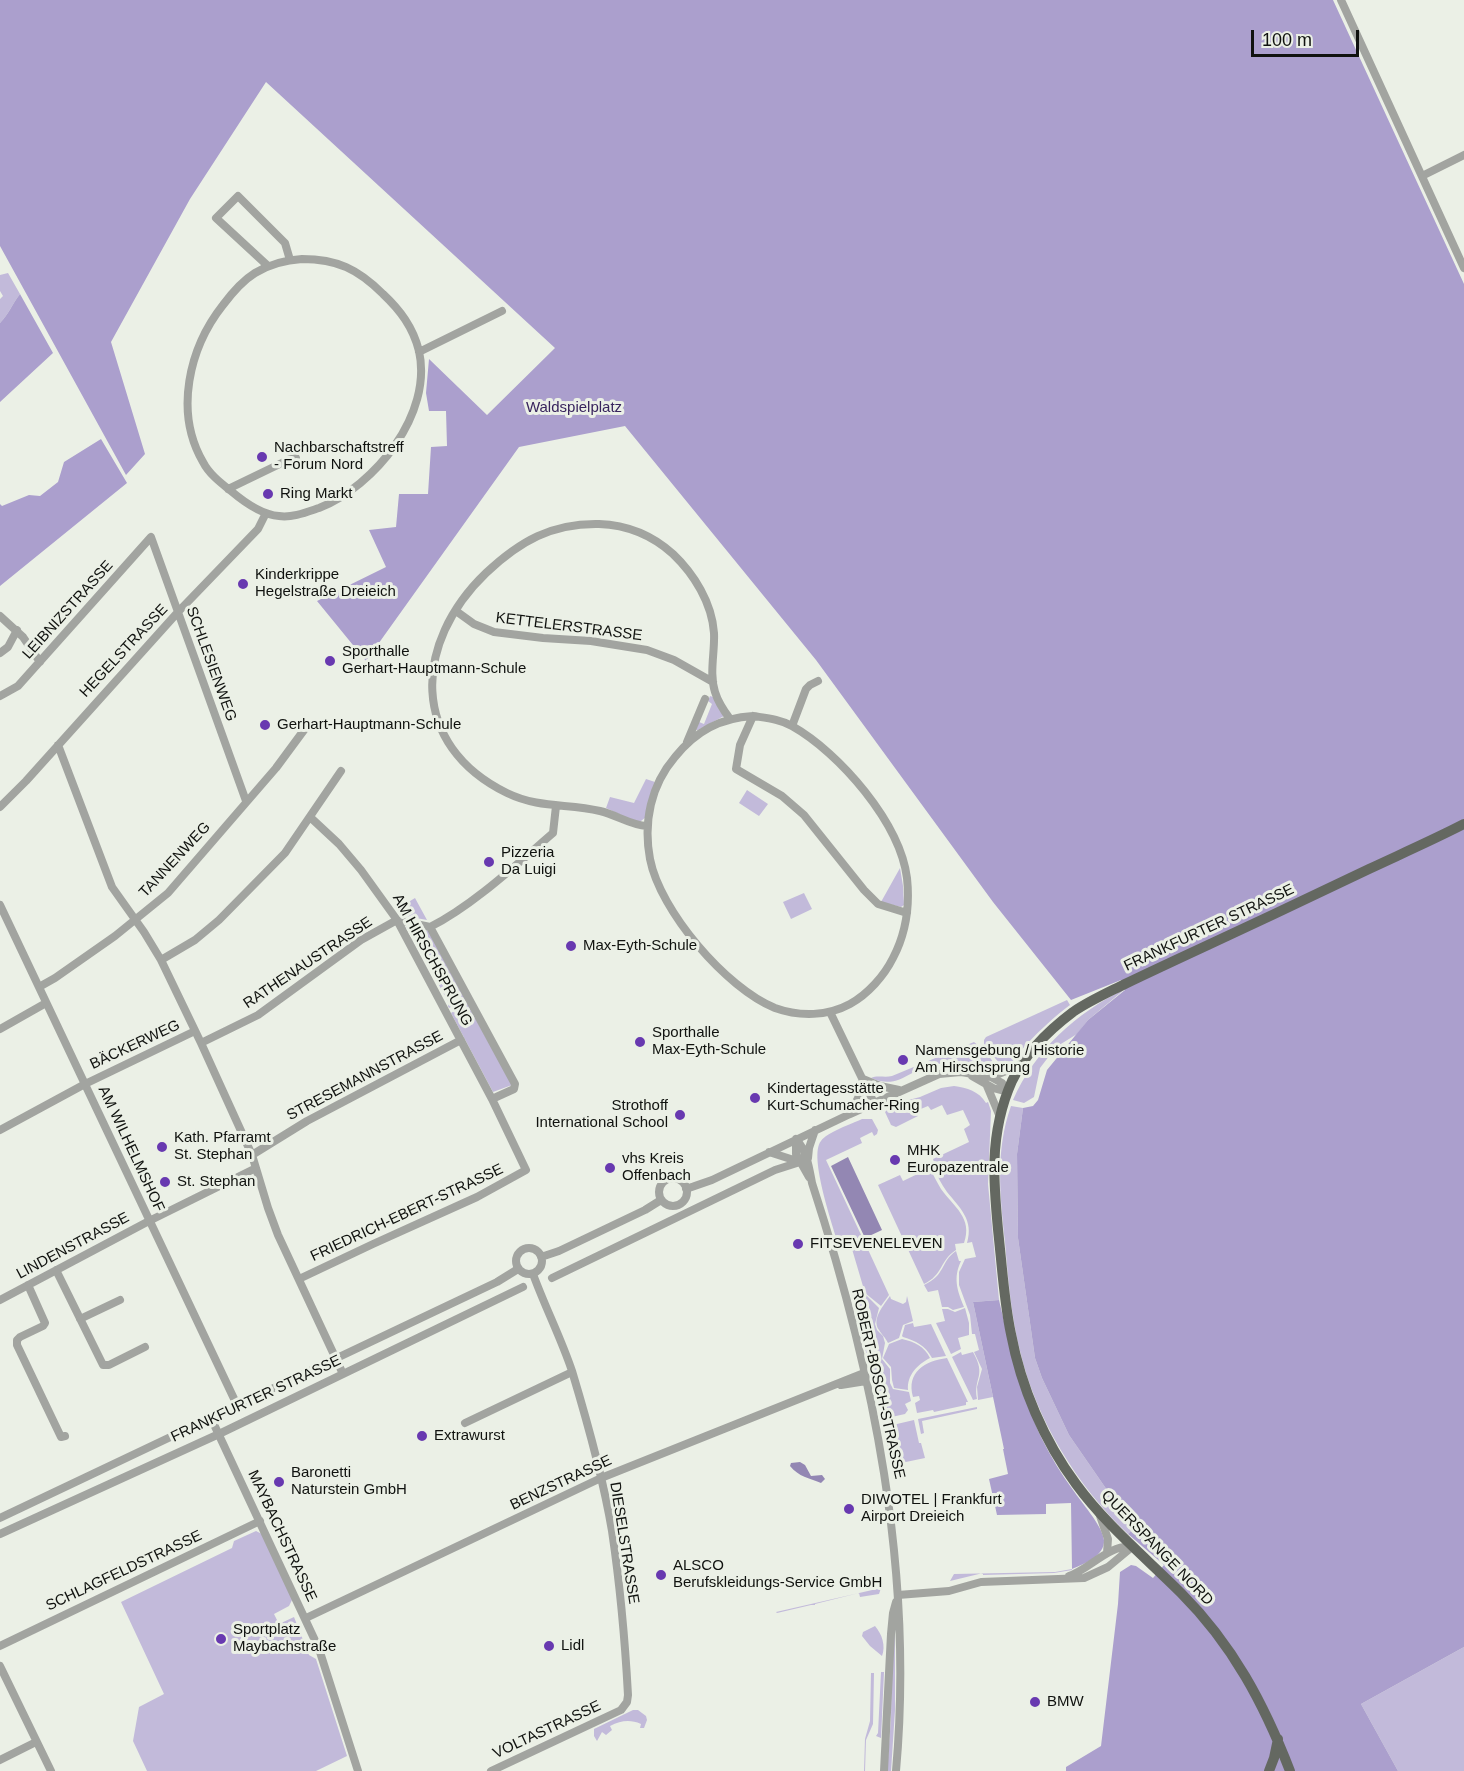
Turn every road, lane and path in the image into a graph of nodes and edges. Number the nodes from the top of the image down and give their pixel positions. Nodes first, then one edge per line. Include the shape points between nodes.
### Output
1 (1341, 0) edge
2 (1464, 156) edge
3 (1422, 176) junction
4 (290, 260) junction
5 (268, 266) junction
6 (1464, 268) edge
7 (502, 311) dead end
8 (419, 352) junction
9 (296, 458) dead end
10 (228, 489) junction
11 (266, 513) junction
12 (151, 537) joint
13 (456, 611) junction
14 (178, 612) junction
15 (0, 616) edge
16 (17, 630) junction
17 (0, 653) edge
18 (40, 663) junction
19 (818, 681) dead end
20 (712, 682) junction
21 (0, 696) edge
22 (705, 699) dead end
23 (753, 716) junction
24 (730, 719) junction
25 (306, 726) dead end
26 (792, 726) junction
27 (687, 742) junction
28 (58, 744) junction
29 (341, 771) dead end
30 (246, 801) junction
31 (556, 806) junction
32 (0, 807) edge
33 (310, 817) junction
34 (1464, 824) edge
35 (647, 826) junction
36 (0, 905) edge
37 (907, 913) junction
38 (3, 918) edge
39 (136, 920) junction
40 (397, 920) junction
41 (430, 927) junction
42 (161, 960) junction
43 (39, 987) junction
44 (46, 1003) junction
45 (830, 1012) junction
46 (0, 1029) edge
47 (195, 1032) junction
48 (461, 1040) junction
49 (201, 1042) junction
50 (1021, 1065) junction
51 (863, 1078) junction
52 (989, 1081) junction
53 (86, 1084) junction
54 (901, 1090) junction
55 (1008, 1092) junction
56 (492, 1099) junction
57 (874, 1103) junction
58 (850, 1114) junction
59 (1000, 1117) junction
60 (0, 1130) edge
61 (814, 1130) junction
62 (796, 1139) junction
63 (769, 1152) junction
64 (252, 1155) junction
65 (804, 1162) junction
66 (256, 1168) junction
67 (526, 1170) joint
68 (686, 1189) junction
69 (661, 1200) junction
70 (149, 1221) junction
71 (541, 1257) junction
72 (518, 1269) junction
73 (57, 1270) junction
74 (533, 1274) junction
75 (552, 1278) dead end
76 (299, 1279) junction
77 (28, 1285) junction
78 (523, 1287) dead end
79 (0, 1299) edge
80 (120, 1300) dead end
81 (80, 1319) junction
82 (145, 1347) dead end
83 (336, 1359) junction
84 (572, 1372) junction
85 (343, 1374) junction
86 (865, 1377) junction
87 (237, 1405) junction
88 (211, 1418) junction
89 (465, 1423) dead end
90 (219, 1434) junction
91 (65, 1436) dead end
92 (601, 1478) junction
93 (1099, 1513) junction
94 (0, 1518) edge
95 (260, 1521) junction
96 (0, 1534) edge
97 (1132, 1547) junction
98 (1107, 1553) junction
99 (1054, 1580) junction
100 (898, 1595) junction
101 (306, 1618) junction
102 (0, 1646) edge
103 (0, 1666) edge
104 (614, 1713) joint
105 (1278, 1738) junction
106 (36, 1742) junction
107 (0, 1760) edge
108 (51, 1771) edge
109 (358, 1771) edge
110 (491, 1771) edge
111 (884, 1771) edge
112 (896, 1771) edge
113 (1269, 1771) edge
114 (1290, 1771) edge

1 - 3 street
2 - 3 street
3 - 6 street
4 - 5 street
4 - 5 street via 285,243 238,196 216,218
4 - 8 street via 327,260 359,274 402,314
5 - 10 street via 243,281 218,312 198,349 189,381 189,419 194,444 208,471
7 - 8 street
8 - 11 street via 420,380 407,426 374,470 347,493 317,508 283,516
9 - 10 street
10 - 11 street
11 - 14 street, HEGELSTRASSE via 258,529
12 - 14 street, SCHLESIENWEG
12 - 18 street, LEIBNIZSTRASSE
13 - 20 street, KETTELERSTRASSE via 494,632 647,650
13 - 20 street via 491,569 532,538 578,525 606,524 629,529 668,550 703,594 713,626
13 - 31 street via 439,643 432,673 434,704 445,737 461,761 485,781 521,799
14 - 28 street, HEGELSTRASSE
14 - 30 street, SCHLESIENWEG
15 - 16 street
16 - 17 street
16 - 18 street
18 - 21 street, LEIBNIZSTRASSE via 18,686
19 - 26 street via 806,689
20 - 24 street
22 - 27 street
23 - 24 street
23 - 26 street
23 - 37 street via 740,745 736,769 782,796 804,815 873,900
24 - 27 street
25 - 30 street, TANNENWEG
26 - 37 street via 845,769 886,823 906,873
27 - 35 street via 658,781
28 - 32 street, HEGELSTRASSE
28 - 39 street via 112,887
29 - 33 street
30 - 39 street, TANNENWEG via 168,893
31 - 35 street via 601,811 634,825
31 - 41 street via 553,833 484,891
33 - 40 street, AM HIRSCHSPRUNG via 361,870
33 - 42 street via 285,853 219,920
34 - 50 main road, FRANKFURTER STRASSE via 1104,994 1075,1010 1047,1034
35 - 45 street via 650,859 659,886 683,926 710,959 738,984 776,1008
36 - 38 street, AM WILHELMSHOF
37 - 45 street via 899,947 879,979 859,998
38 - 43 street, AM WILHELMSHOF
39 - 42 street
39 - 43 street, TANNENWEG
40 - 41 street
40 - 48 street, AM HIRSCHSPRUNG
40 - 49 street, RATHENAUSTRASSE via 361,940 258,1015
41 - 56 street, AM HIRSCHSPRUNG via 515,1084 514,1089
42 - 47 street
43 - 44 street, AM WILHELMSHOF
44 - 46 street
44 - 53 street, AM WILHELMSHOF
45 - 51 street
47 - 49 street
47 - 53 street, BÄCKERWEG
48 - 56 street, AM HIRSCHSPRUNG
48 - 64 street, STRESEMANNSTRASSE via 307,1121
49 - 64 street
50 - 52 street
50 - 55 main road, FRANKFURTER STRASSE
51 - 54 street
51 - 57 street
51 - 58 street
52 - 54 street via 955,1072 939,1074
52 - 55 street via 1002,1083
52 - 59 street
53 - 60 street, BÄCKERWEG
53 - 70 street, AM WILHELMSHOF
54 - 57 street
55 - 59 main road, QUERSPANGE NORD
56 - 67 street, AM HIRSCHSPRUNG
57 - 58 street
58 - 61 street
59 - 93 main road, QUERSPANGE NORD via 995,1138 994,1184 1014,1347 1048,1438
61 - 62 street
61 - 65 street
62 - 63 street
62 - 65 street, ROBERT-BOSCH-STRASSE
63 - 65 street
63 - 68 street
64 - 66 street
65 - 75 street via 775,1170
65 - 86 street, ROBERT-BOSCH-STRASSE
66 - 70 street, LINDENSTRASSE
66 - 76 street via 273,1221
67 - 76 street, FRIEDRICH-EBERT-STRASSE via 477,1197
68 - 69 street via 686,1198 680,1204 672,1206
68 - 69 street via 677,1179 668,1179 659,1189
69 - 71 street
70 - 73 street, LINDENSTRASSE
70 - 87 street, AM WILHELMSHOF
71 - 72 street via 531,1248 522,1250 516,1256
71 - 74 street via 540,1268
72 - 74 street
72 - 83 street, FRANKFURTER STRASSE
73 - 77 street, LINDENSTRASSE
73 - 81 street
74 - 84 street, DIESELSTRASSE
76 - 83 street
77 - 79 street, LINDENSTRASSE
77 - 91 street via 45,1323 20,1337 17,1345 61,1437
78 - 85 street, FRANKFURTER STRASSE
80 - 81 street
81 - 82 street via 104,1365
83 - 85 street
83 - 87 street, FRANKFURTER STRASSE
84 - 89 street
84 - 92 street, DIESELSTRASSE
85 - 90 street, FRANKFURTER STRASSE
86 - 92 street, BENZSTRASSE via 832,1386
86 - 100 street, ROBERT-BOSCH-STRASSE via 884,1462
87 - 88 street, FRANKFURTER STRASSE
88 - 90 street, MAYBACHSTRASSE
88 - 94 street, FRANKFURTER STRASSE
90 - 95 street, MAYBACHSTRASSE
90 - 96 street, FRANKFURTER STRASSE
92 - 101 street, BENZSTRASSE
92 - 104 street, DIESELSTRASSE via 626,1664 627,1702
93 - 97 main road, QUERSPANGE NORD
93 - 98 street via 1108,1539
95 - 101 street, MAYBACHSTRASSE
95 - 102 street, SCHLAGFELDSTRASSE
97 - 98 street via 1121,1546
97 - 99 street via 1090,1576
97 - 105 main road, QUERSPANGE NORD via 1219,1636 1253,1687
98 - 99 street via 1080,1572
99 - 100 street via 981,1582 949,1591
100 - 111 street, ROBERT-BOSCH-STRASSE via 891,1634
100 - 112 street, ROBERT-BOSCH-STRASSE via 900,1688
101 - 109 street, MAYBACHSTRASSE
103 - 106 street
104 - 110 street, VOLTASTRASSE
105 - 113 main road
105 - 114 main road, QUERSPANGE NORD
106 - 107 street
106 - 108 street

